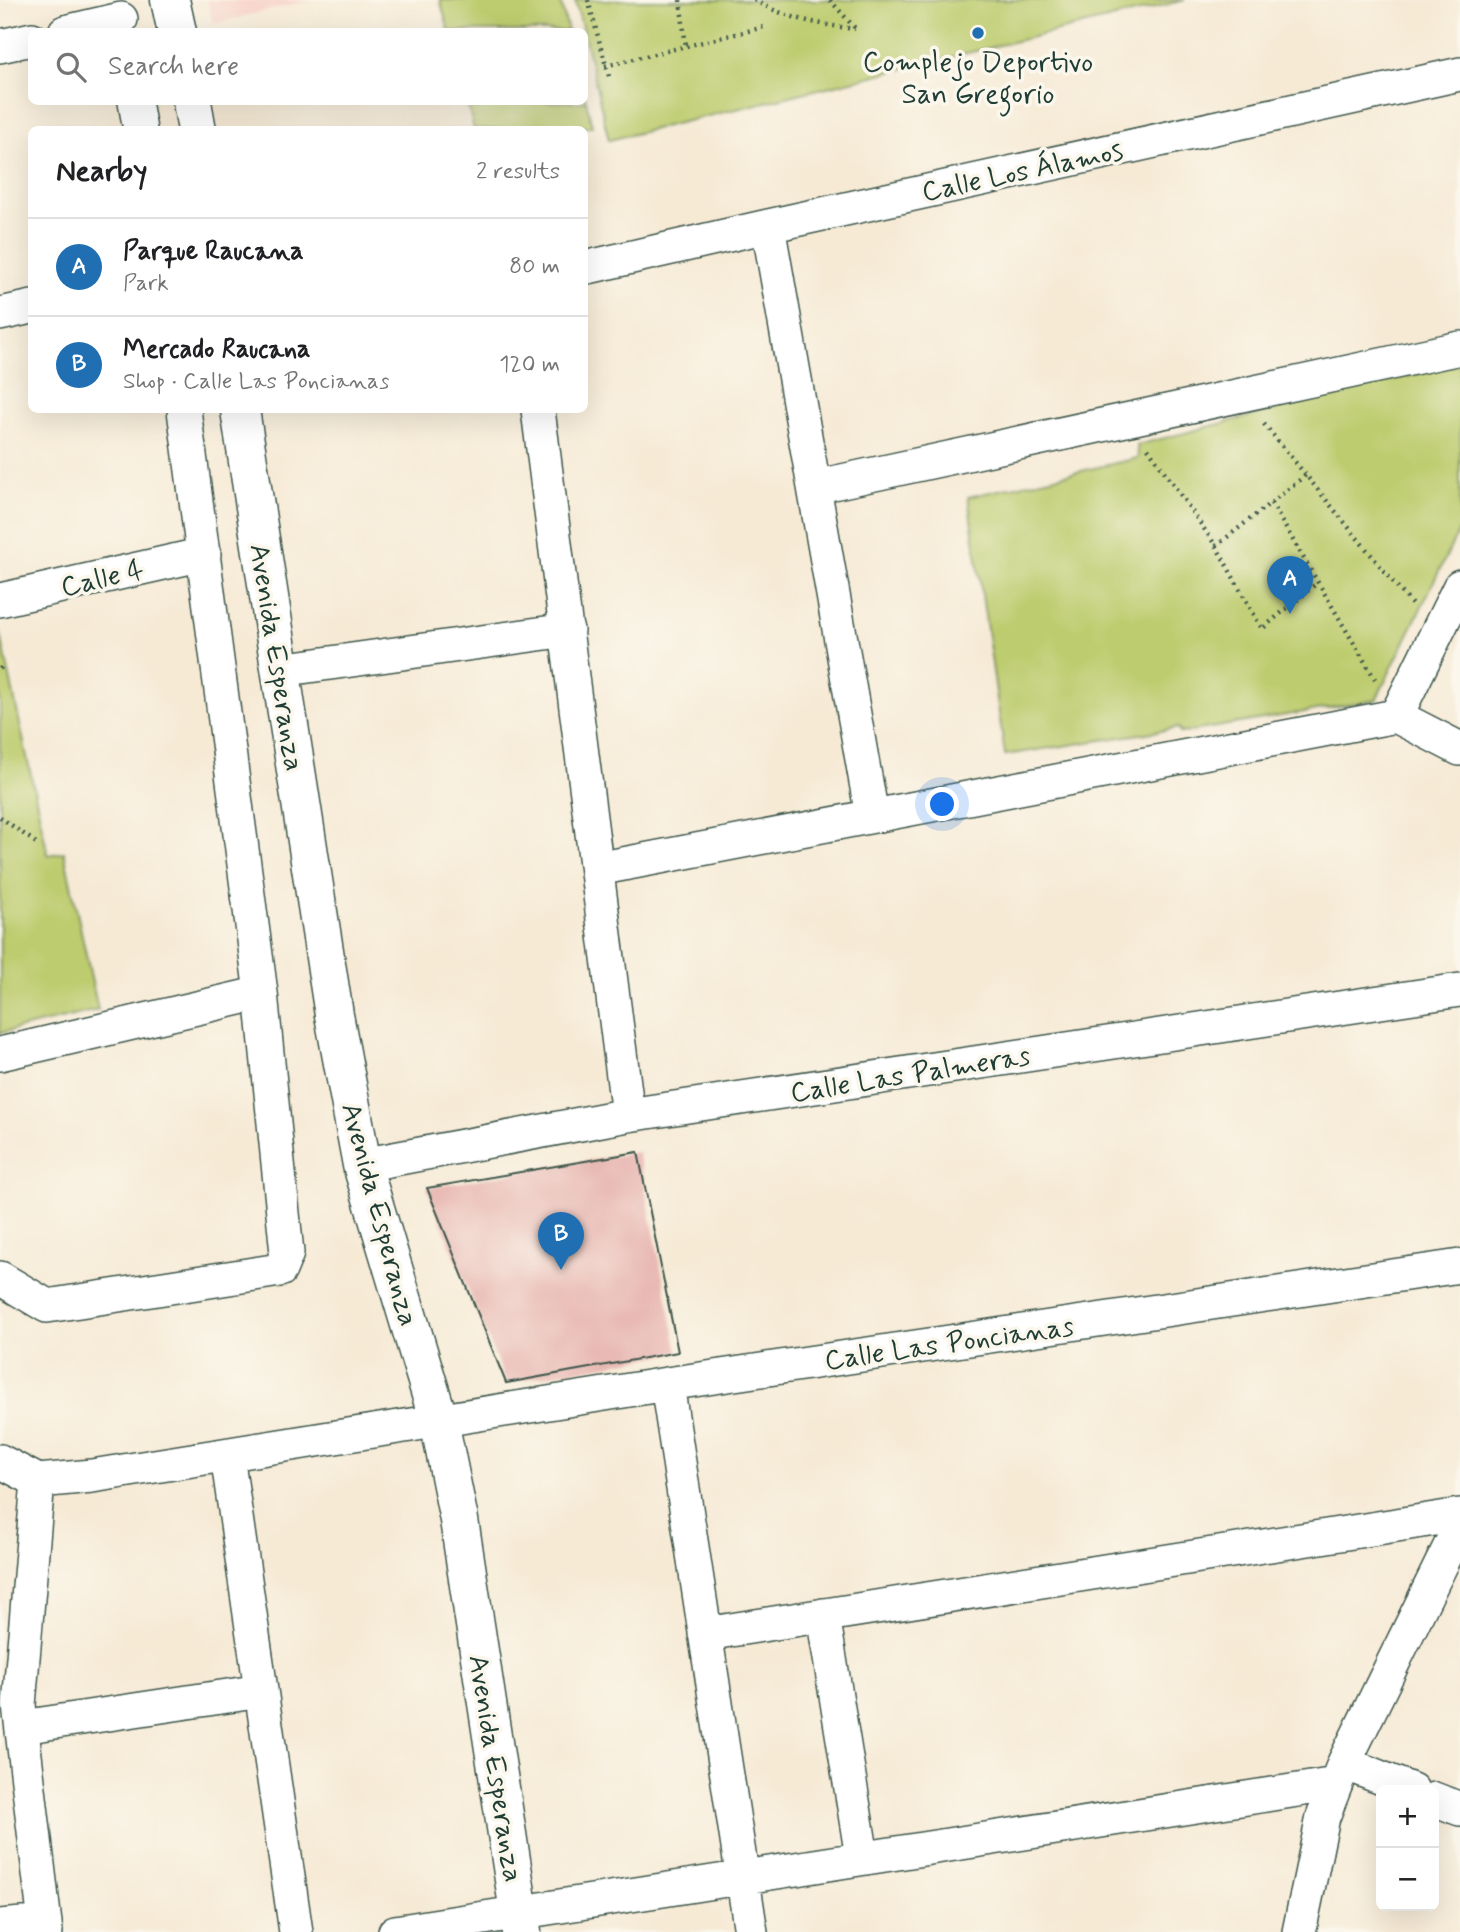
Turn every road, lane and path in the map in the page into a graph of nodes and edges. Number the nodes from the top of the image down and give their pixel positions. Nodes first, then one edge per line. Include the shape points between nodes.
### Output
1 (170, 0) edge
2 (588, 0) edge
3 (680, 0) edge
4 (754, 0) edge
5 (831, 0) edge
6 (765, 27) dead end
7 (176, 28) edge
8 (28, 40) edge
9 (0, 46) edge
10 (686, 46) junction
11 (606, 66) junction
12 (1460, 74) edge
13 (610, 80) dead end
14 (136, 105) edge
15 (193, 105) edge
16 (139, 126) edge
17 (196, 126) edge
18 (768, 226) junction
19 (588, 267) edge
20 (28, 308) edge
21 (0, 314) edge
22 (1460, 348) edge
23 (184, 413) edge
24 (240, 413) edge
25 (538, 413) edge
26 (1259, 418) dead end
27 (1147, 447) dead end
28 (1306, 475) junction
29 (814, 487) junction
30 (1271, 503) junction
31 (1216, 546) junction
32 (204, 554) junction
33 (1317, 583) junction
34 (1460, 586) edge
35 (0, 600) edge
36 (1413, 606) dead end
37 (567, 630) junction
38 (280, 670) junction
39 (1376, 679) dead end
40 (1396, 716) junction
41 (1460, 749) edge
42 (872, 816) junction
43 (0, 817) edge
44 (39, 845) dead end
45 (597, 869) junction
46 (1460, 990) edge
47 (261, 993) junction
48 (0, 1054) edge
49 (628, 1115) junction
50 (362, 1165) junction
51 (1460, 1266) edge
52 (0, 1278) edge
53 (667, 1384) junction
54 (439, 1421) junction
55 (228, 1455) junction
56 (0, 1461) edge
57 (38, 1481) junction
58 (1460, 1515) edge
59 (1460, 1526) edge
60 (822, 1615) junction
61 (705, 1634) junction
62 (261, 1691) junction
63 (22, 1727) junction
64 (1340, 1774) junction
65 (1390, 1785) edge
66 (1439, 1800) edge
67 (1460, 1809) edge
68 (862, 1857) junction
69 (744, 1876) junction
70 (520, 1923) edge
71 (0, 1926) edge
72 (45, 1927) edge
73 (296, 1932) edge
74 (395, 1932) edge
75 (751, 1932) edge
76 (1299, 1932) edge

1 - 7 street
2 - 11 path
3 - 10 path
4 - 5 path via 806,22 855,29
6 - 10 path
8 - 9 street
10 - 11 path
11 - 13 path
12 - 18 street, Calle Los Álamos
14 - 16 street
15 - 17 street
18 - 19 street, Calle Los Álamos
18 - 29 street
20 - 21 street
22 - 29 street
23 - 32 street
24 - 38 street, Avenida Esperanza
25 - 37 street
26 - 28 path
27 - 31 path
28 - 30 path
28 - 36 path
29 - 42 street
30 - 31 path
30 - 33 path
31 - 33 path via 1262,629
32 - 35 street, Calle 4
32 - 47 street
33 - 39 path
34 - 40 street
37 - 38 street
37 - 45 street
38 - 50 street, Avenida Esperanza
40 - 41 street
40 - 42 street
42 - 45 street
43 - 44 path
45 - 49 street
46 - 49 street, Calle Las Palmeras
47 - 48 street
47 - 52 street via 287,1237 287,1254 280,1270 47,1306
49 - 50 street, Calle Las Palmeras
50 - 54 street, Avenida Esperanza
51 - 53 street, Calle Las Poncianas
53 - 54 street, Calle Las Poncianas
53 - 61 street
54 - 55 street, Calle Las Poncianas
54 - 70 street, Avenida Esperanza via 459,1520
55 - 57 street, Calle Las Poncianas
55 - 62 street
56 - 57 street
57 - 63 street via 19,1705
58 - 60 street
59 - 64 street
60 - 61 street
60 - 68 street
61 - 69 street
62 - 63 street
62 - 73 street
63 - 72 street
64 - 65 street
64 - 68 street
64 - 76 street via 1323,1817
66 - 67 street
68 - 69 street
69 - 70 street
69 - 75 street
70 - 74 street
71 - 72 street

